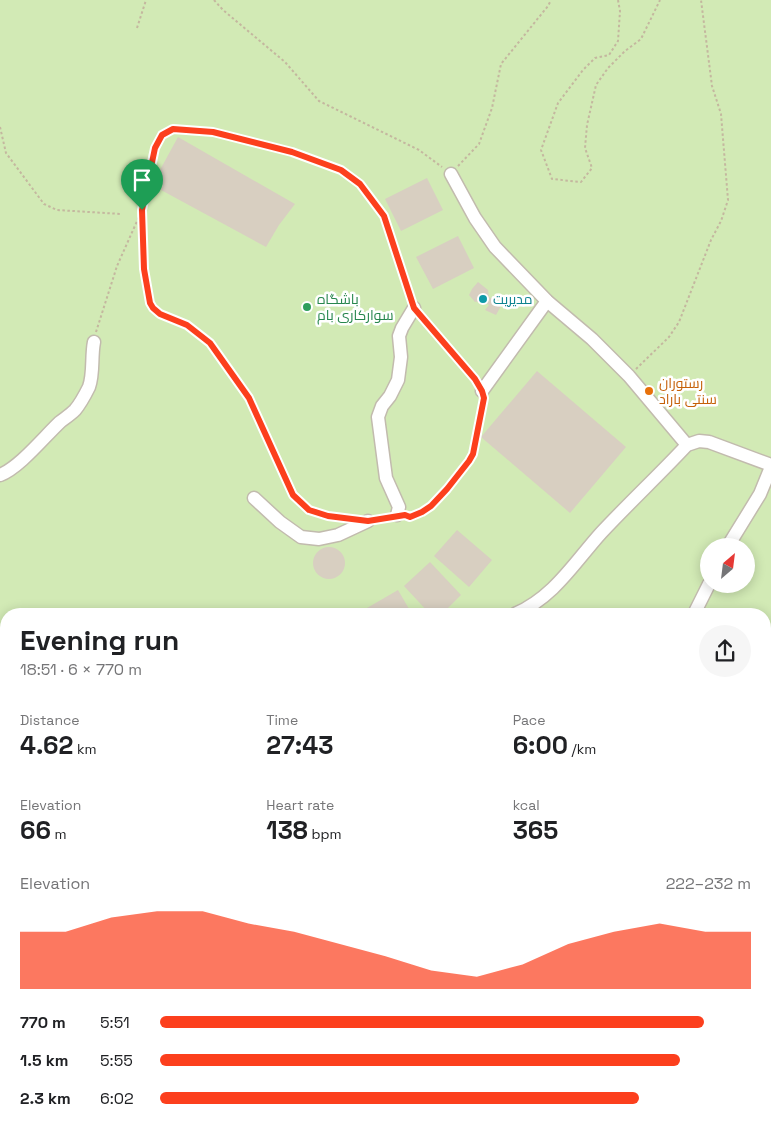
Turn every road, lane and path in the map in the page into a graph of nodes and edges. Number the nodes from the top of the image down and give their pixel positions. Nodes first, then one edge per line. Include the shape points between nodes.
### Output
1 (146, 0) edge
2 (214, 0) edge
3 (551, 0) edge
4 (618, 0) edge
5 (660, 0) edge
6 (701, 0) edge
7 (137, 28) dead end
8 (0, 127) edge
9 (451, 174) junction
10 (142, 210) junction
11 (121, 214) dead end
12 (547, 301) junction
13 (414, 308) junction
14 (94, 342) joint
15 (629, 376) junction
16 (482, 391) junction
17 (687, 445) junction
18 (771, 466) edge
19 (0, 475) edge
20 (254, 498) dead end
21 (397, 516) junction
22 (368, 521) junction
23 (733, 538) edge
24 (704, 593) edge
25 (528, 608) edge
26 (697, 608) edge

1 - 7 path
2 - 9 path via 285,62 319,101 419,150
3 - 9 path via 501,64 492,108 479,144
4 - 5 path via 618,41 608,55 596,58 583,70 558,103 542,150 552,179 581,182 592,168 586,140 596,85 625,51 642,39
6 - 15 path via 712,86 721,114 728,200 679,322
8 - 11 path via 6,153 44,204 57,210
9 - 12 street via 475,218 496,247
10 - 13 path via 155,148 162,135 173,129 213,132 292,152 341,170 360,184 384,216
10 - 14 path via 116,266
10 - 22 path via 144,269 153,308 187,325 210,343 249,398 293,495 309,510
12 - 15 street
12 - 16 street
13 - 16 path
13 - 21 street via 400,336 398,380 378,417 386,478 399,507
14 - 19 street via 92,376 83,399 22,460
15 - 17 street
16 - 21 path via 484,398 469,461 431,506 410,517
17 - 18 street via 710,442
17 - 25 street via 601,534 558,586
18 - 23 street via 760,494
20 - 22 street via 301,537 338,536
21 - 22 path
24 - 26 street

